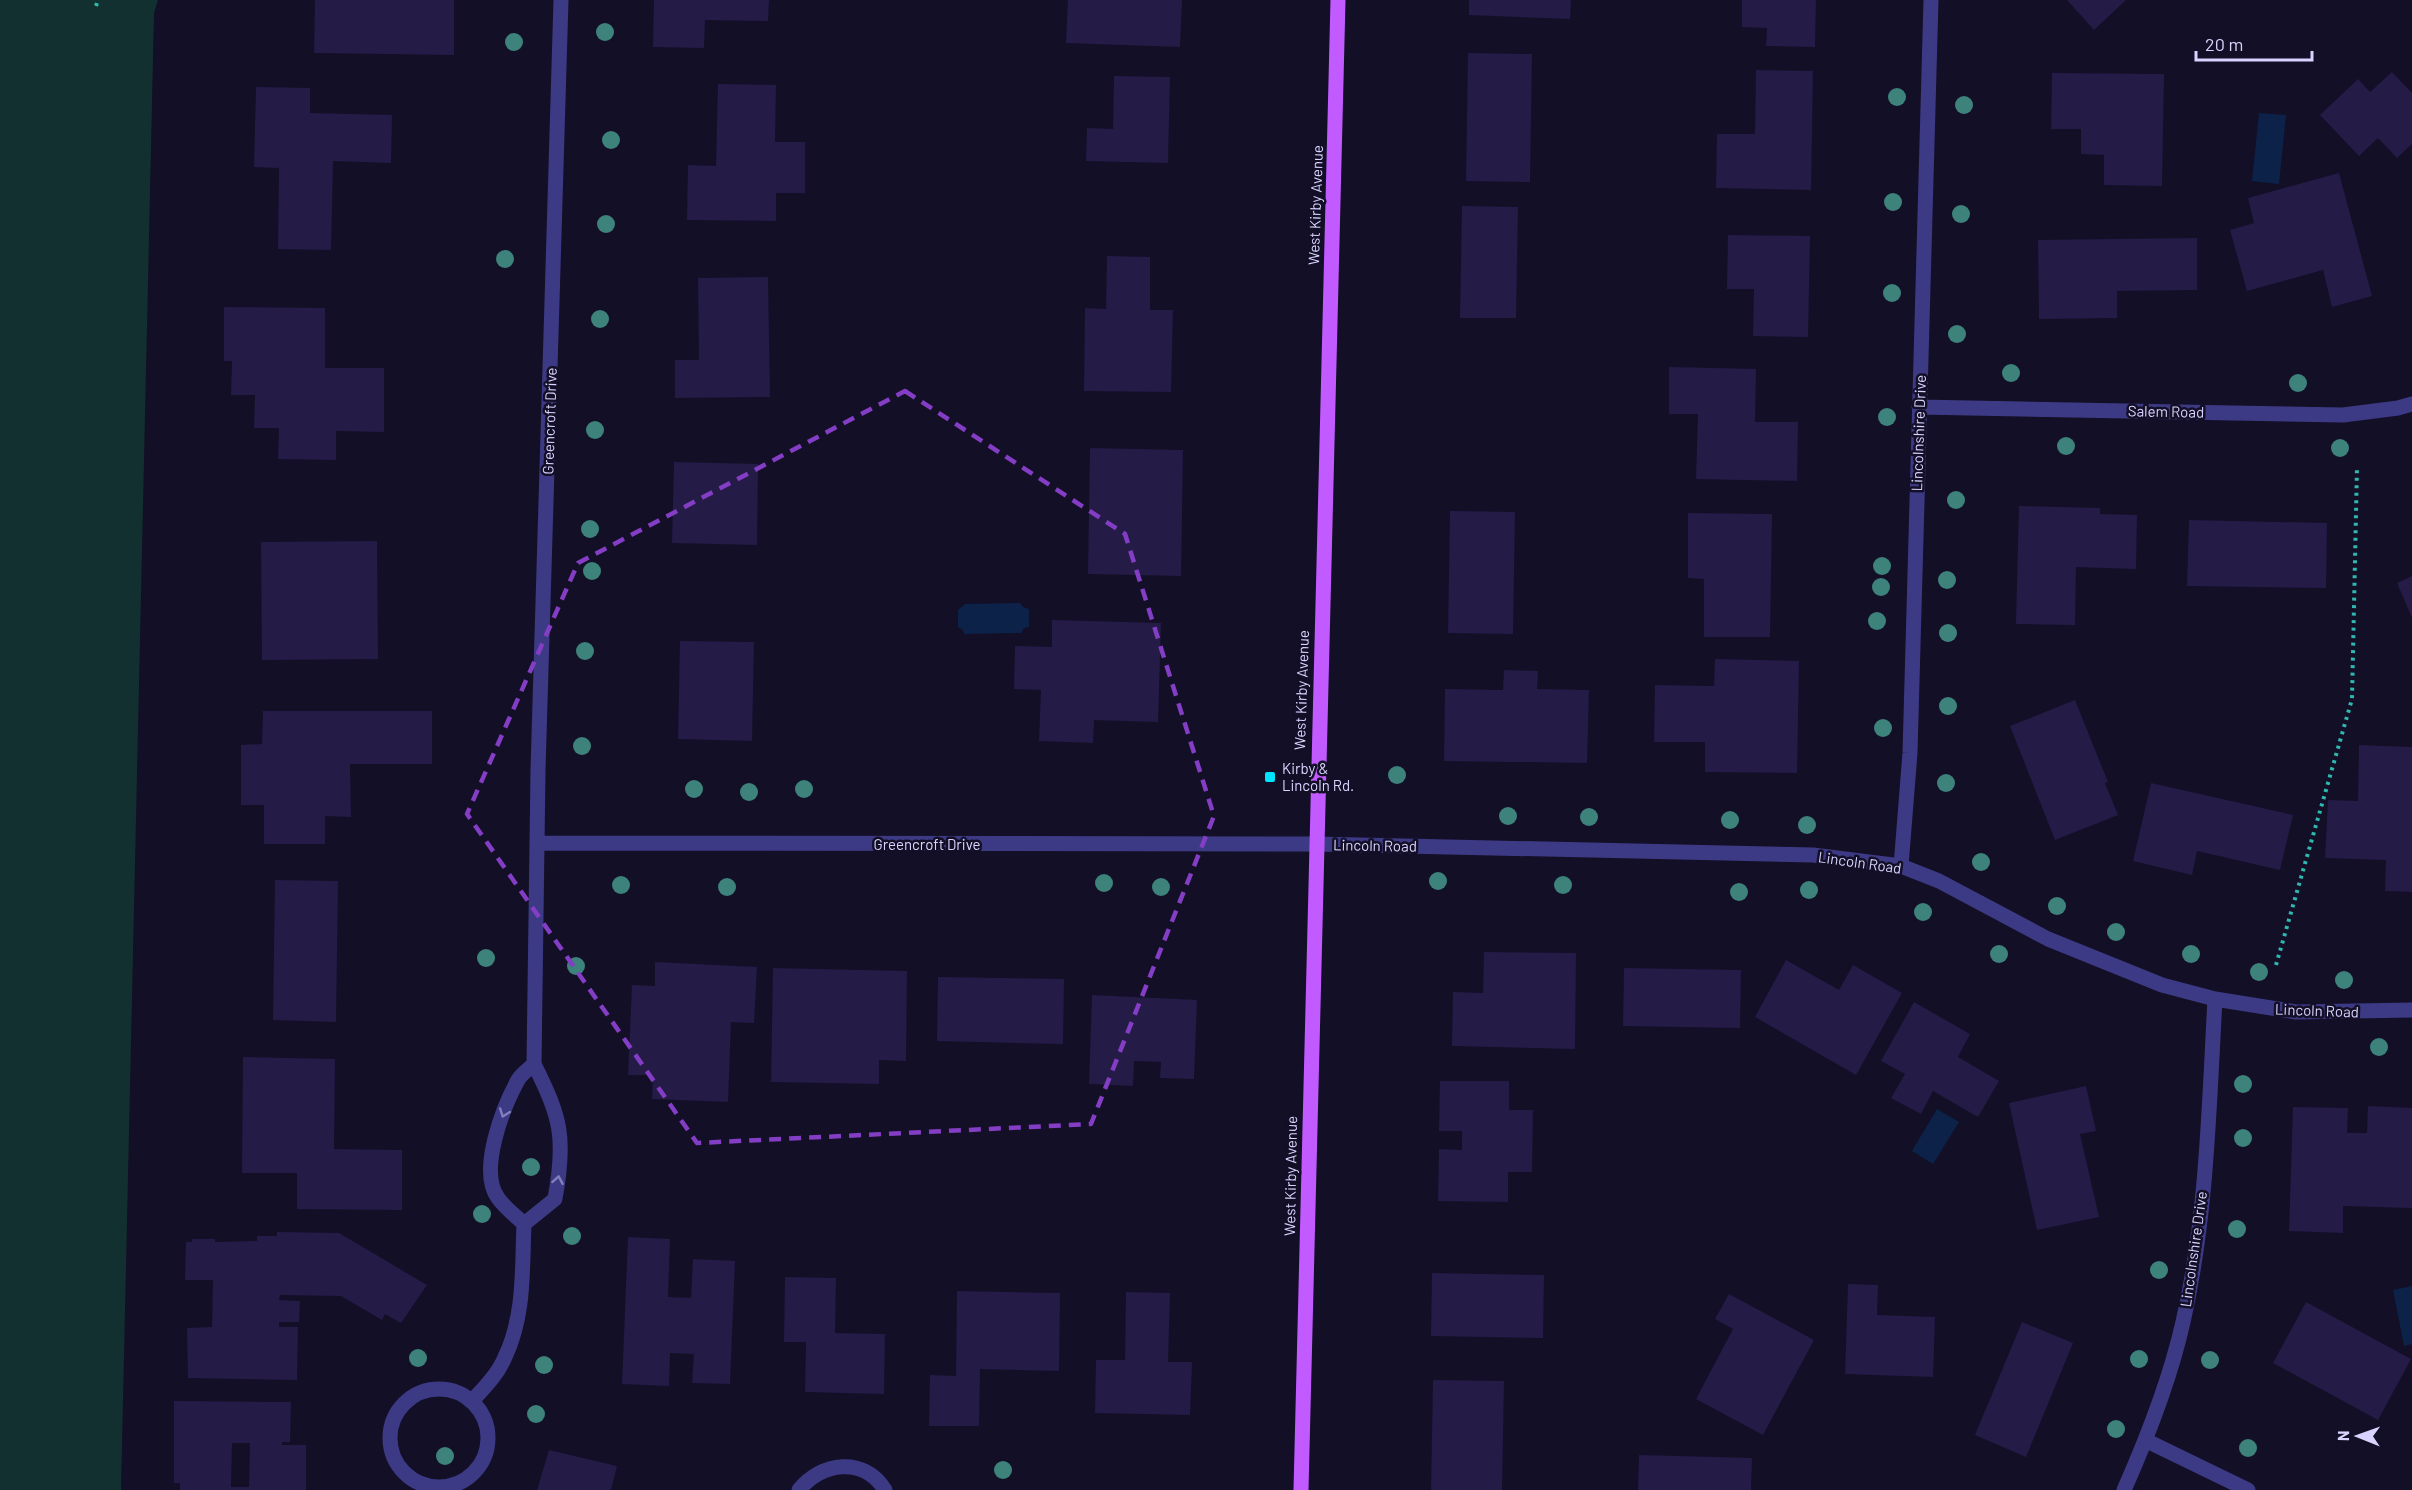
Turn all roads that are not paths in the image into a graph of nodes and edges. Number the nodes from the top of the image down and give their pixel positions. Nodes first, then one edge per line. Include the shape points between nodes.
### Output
1 (561, 0) edge
2 (1338, 0) edge
3 (1931, 0) edge
4 (2412, 404) edge
5 (1919, 407) junction
6 (538, 843) junction
7 (1316, 844) junction
8 (1901, 866) junction
9 (2215, 999) junction
10 (2412, 1011) edge
11 (534, 1064) junction
12 (524, 1224) junction
13 (472, 1401) junction
14 (2145, 1440) junction
15 (799, 1490) edge
16 (885, 1490) edge
17 (1300, 1490) edge
18 (2124, 1490) edge
19 (2248, 1490) edge

1 - 6 street, Greencroft Drive
2 - 7 main road, West Kirby Avenue
3 - 5 street, Lincolnshire Drive
4 - 5 street, Salem Road via 2343,415
5 - 8 street, Lincolnshire Drive via 1910,753
6 - 7 street, Greencroft Drive
6 - 11 street, Greencroft Drive
7 - 8 street, Lincoln Road via 1813,855
7 - 17 main road, West Kirby Avenue
8 - 9 street, Lincoln Road via 1939,881 2048,939 2162,985
9 - 10 street, Lincoln Road via 2296,1012
9 - 14 street, Lincolnshire Drive via 2195,1251 2183,1322
12 -> 11 street, Greencroft Drive via 555,1198 561,1167 561,1132 552,1101
11 -> 12 street via 519,1077 503,1115 490,1176 497,1198
12 - 13 street via 520,1312 505,1358
13 - 13 street via 450,1390 425,1390 398,1410 389,1441 402,1472 430,1487 461,1483 474,1473 488,1445 482,1414
14 - 18 street, Lincolnshire Drive
14 - 19 street
15 - 16 street via 808,1478 839,1467 871,1475

